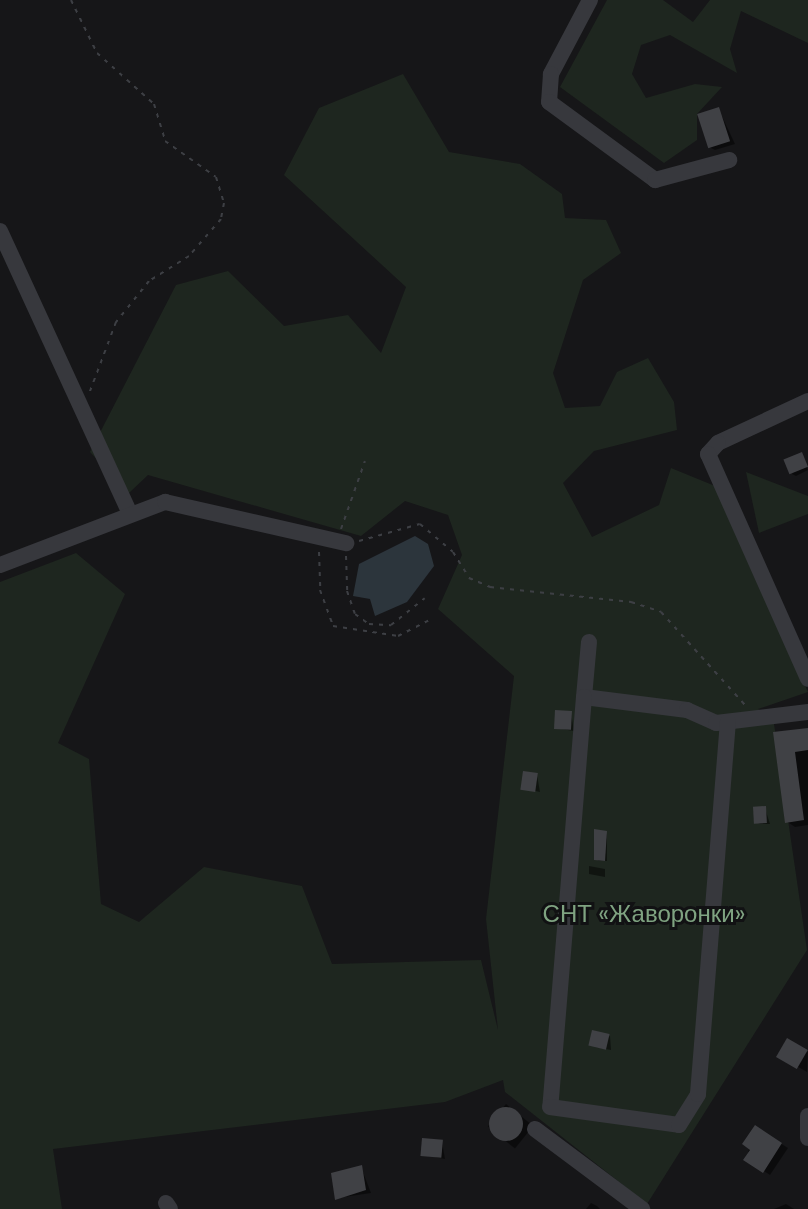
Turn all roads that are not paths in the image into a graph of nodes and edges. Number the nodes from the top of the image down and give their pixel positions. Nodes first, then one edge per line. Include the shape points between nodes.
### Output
1 (590, 0) edge
2 (729, 160) dead end
3 (0, 231) edge
4 (808, 401) edge
5 (129, 512) junction
6 (341, 542) road end
7 (0, 565) edge
8 (589, 642) dead end
9 (808, 679) edge
10 (584, 697) junction
11 (808, 712) edge
12 (728, 722) junction
13 (808, 1116) edge
14 (535, 1129) dead end
15 (808, 1138) edge
16 (642, 1209) edge

1 - 2 street via 551,74 549,102 655,180
3 - 5 street
4 - 9 street via 718,443 708,454
5 - 6 street via 180,503
5 - 7 street
8 - 10 street
10 - 12 street
10 - 12 street via 550,1107 679,1125 698,1094
11 - 12 street
13 - 15 street
14 - 16 street

